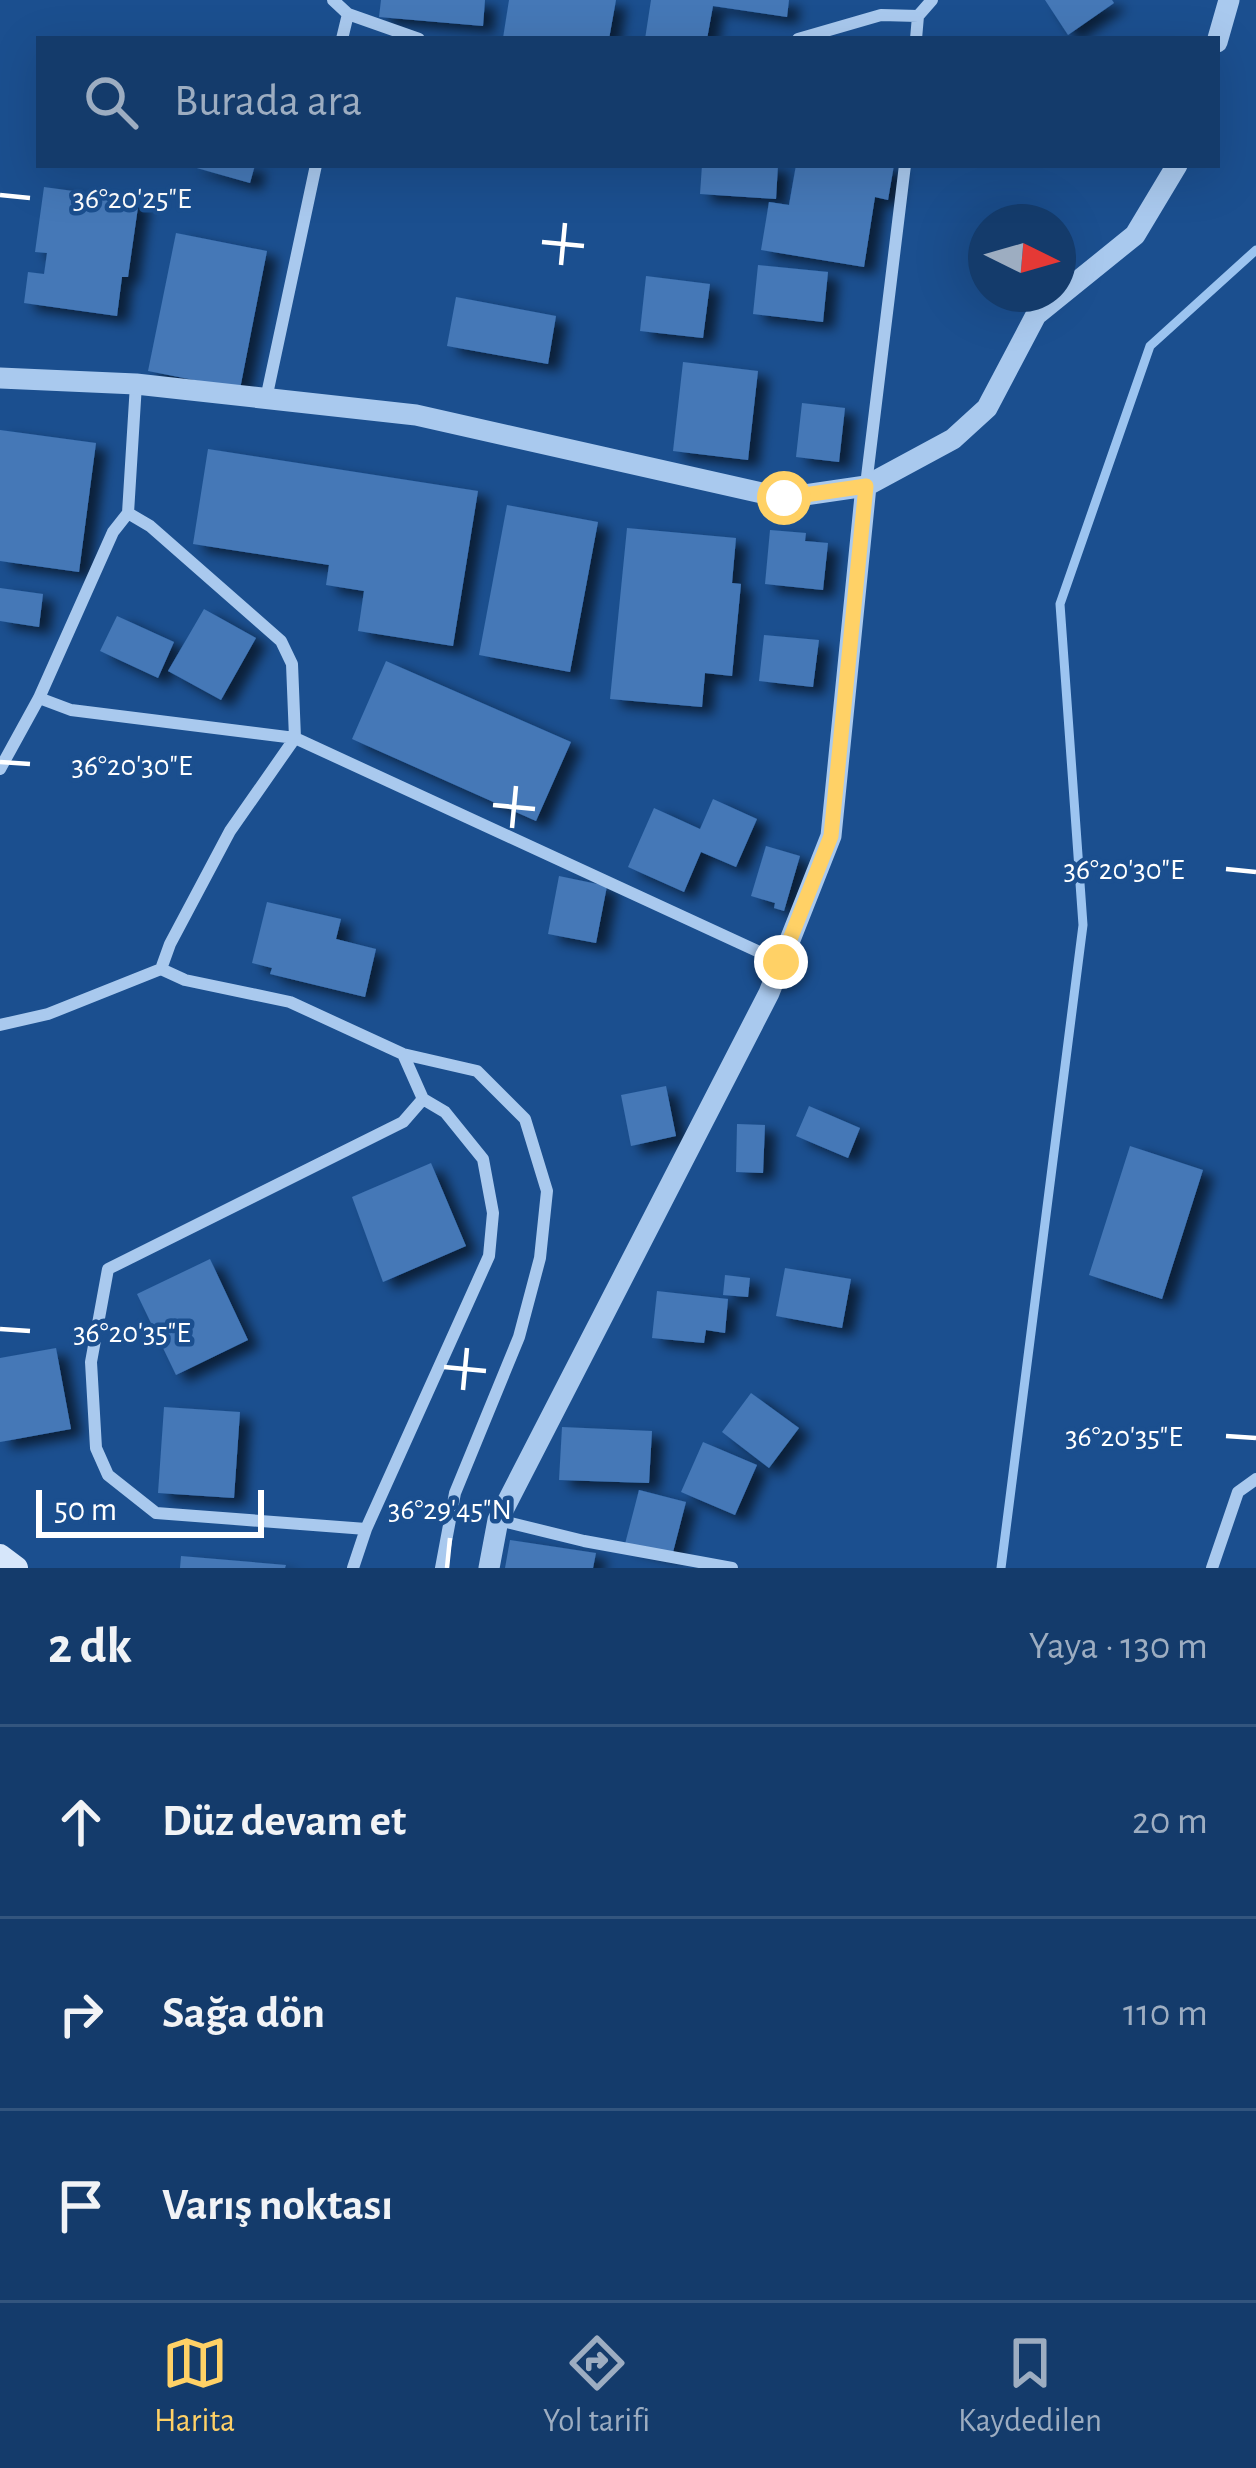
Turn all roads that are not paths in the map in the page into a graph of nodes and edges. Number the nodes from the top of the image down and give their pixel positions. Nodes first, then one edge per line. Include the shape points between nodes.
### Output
1 (333, 0) edge
2 (932, 0) edge
3 (1229, 0) edge
4 (348, 14) junction
5 (918, 16) junction
6 (343, 36) edge
7 (410, 36) edge
8 (808, 36) edge
9 (916, 36) edge
10 (1219, 36) edge
11 (315, 168) edge
12 (905, 168) edge
13 (1175, 168) edge
14 (0, 378) edge
15 (136, 384) junction
16 (266, 399) junction
17 (866, 486) junction
18 (128, 513) junction
19 (39, 698) junction
20 (295, 738) junction
21 (0, 770) edge
22 (781, 962) junction
23 (161, 969) junction
24 (0, 1024) edge
25 (403, 1054) junction
26 (423, 1099) junction
27 (1255, 1476) edge
28 (498, 1520) junction
29 (366, 1529) junction
30 (0, 1556) edge
31 (16, 1568) edge
32 (353, 1568) edge
33 (441, 1568) edge
34 (489, 1568) edge
35 (732, 1568) edge
36 (1212, 1568) edge

1 - 4 street
2 - 5 street
3 - 10 street
4 - 6 street
4 - 7 street
5 - 8 street via 881,15
5 - 9 street
11 - 16 street
12 - 17 street
13 - 17 street via 1135,235 1036,315 987,408 953,439
14 - 15 street
15 - 16 street
15 - 18 street
16 - 17 street via 416,416 784,498
17 - 22 street via 831,836
18 - 19 street
18 - 20 street via 281,641 292,664
19 - 20 street via 71,710
19 - 21 street
20 - 22 street
20 - 23 street via 230,831
22 - 28 street
23 - 24 street via 48,1014
23 - 25 street via 290,1002
25 - 26 street
25 - 33 street via 477,1071 525,1119 548,1191 519,1337 455,1492
26 - 29 street via 445,1112 482,1159 494,1213 489,1256
26 - 29 street via 404,1122 109,1269 91,1362 96,1448 108,1475 156,1513
27 - 36 street via 1238,1492
28 - 34 street
28 - 35 street
29 - 32 street
30 - 31 main road

